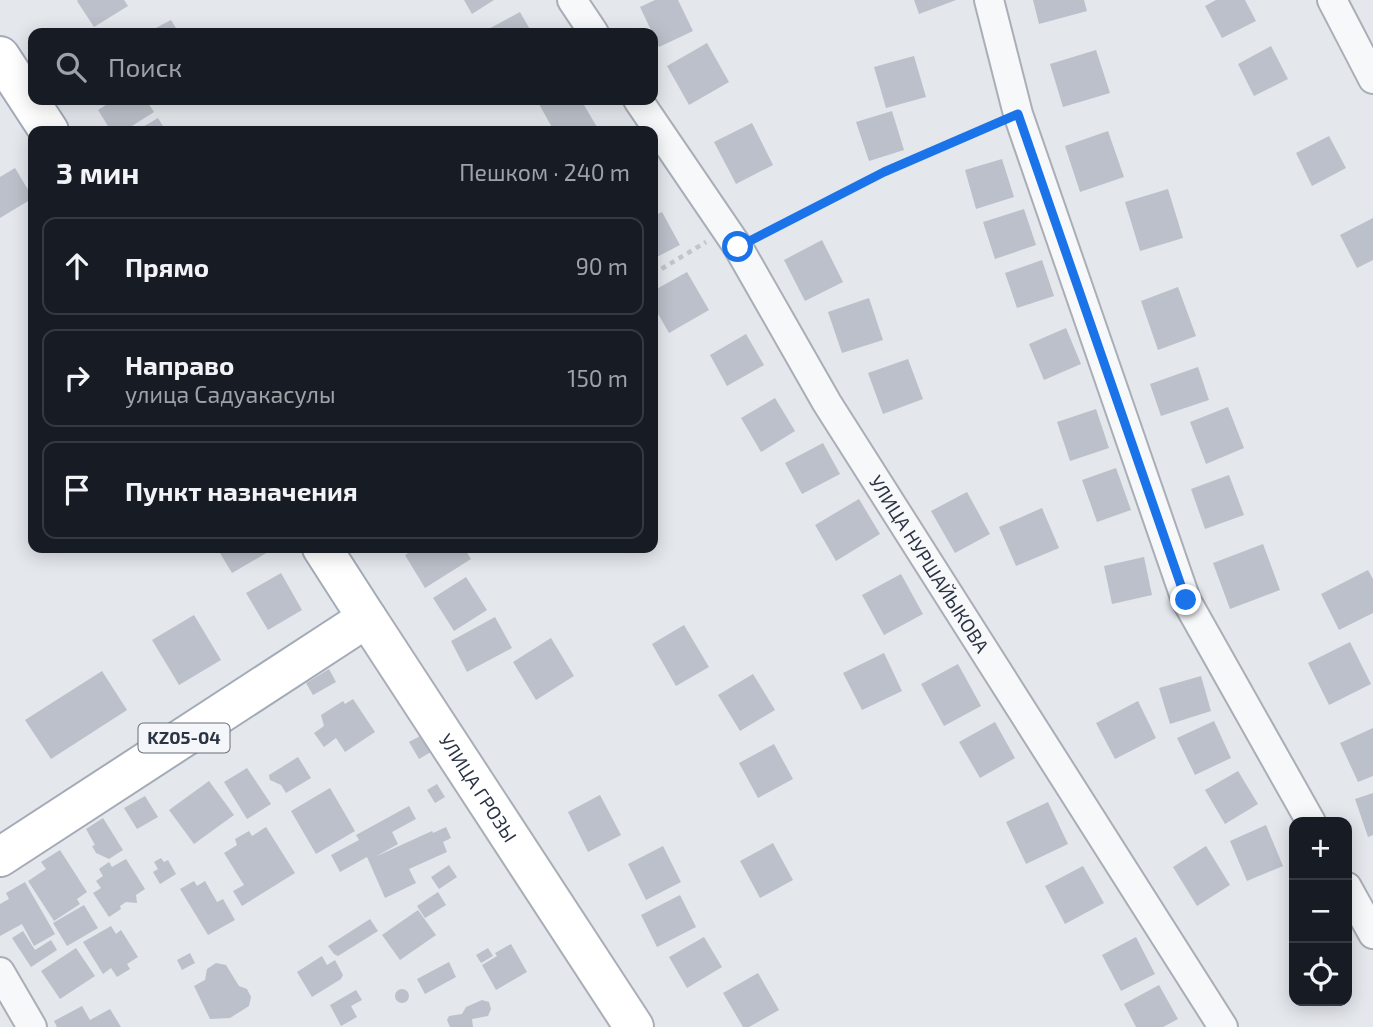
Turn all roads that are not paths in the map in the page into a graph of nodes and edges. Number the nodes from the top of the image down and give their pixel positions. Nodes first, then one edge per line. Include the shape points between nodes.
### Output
1 (572, 0) edge
2 (989, 0) edge
3 (1332, 0) edge
4 (591, 28) edge
5 (0, 56) edge
6 (1373, 79) edge
7 (28, 99) edge
8 (32, 105) edge
9 (641, 105) edge
10 (46, 126) edge
11 (656, 126) edge
12 (658, 129) edge
13 (325, 553) edge
14 (367, 618) junction
15 (1308, 817) edge
16 (0, 857) edge
17 (1352, 896) edge
18 (1373, 934) edge
19 (0, 972) edge
20 (32, 1027) edge
21 (634, 1027) edge
22 (1223, 1027) edge

1 - 4 street
2 - 15 street via 1018,114 1186,600
3 - 6 street
5 - 7 main road
8 - 10 main road
9 - 11 street, УЛИЦА НУРШАЙЫКОВА
12 - 22 street, УЛИЦА НУРШАЙЫКОВА via 732,238 827,403
13 - 14 main road, УЛИЦА ГРОЗЫ
14 - 16 main road, KZ05-04
14 - 21 main road, УЛИЦА ГРОЗЫ
17 - 18 street
19 - 20 street

